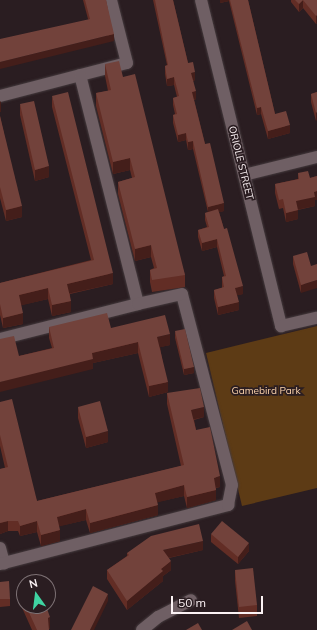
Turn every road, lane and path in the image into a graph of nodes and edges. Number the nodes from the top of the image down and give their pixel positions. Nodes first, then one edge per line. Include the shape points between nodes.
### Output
1 (111, 0) edge
2 (201, 0) edge
3 (80, 75) junction
4 (0, 96) edge
5 (317, 157) edge
6 (244, 175) junction
7 (138, 304) junction
8 (317, 318) edge
9 (0, 338) edge
10 (0, 548) edge
11 (2, 563) edge
12 (191, 600) dead end
13 (142, 630) edge

1 - 3 street via 127,63
2 - 6 street, ORIOLE STREET
3 - 4 street
3 - 7 street
5 - 6 street
6 - 8 street, ORIOLE STREET via 281,326
7 - 9 street
7 - 11 street via 182,294 232,484 228,505
10 - 11 street
12 - 13 street via 158,617

